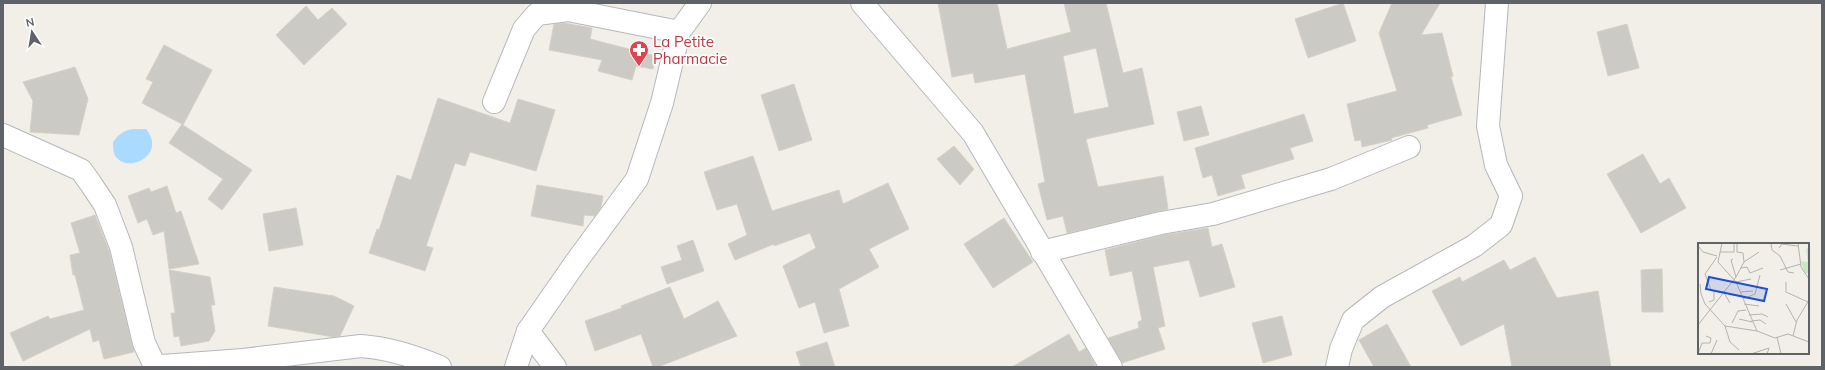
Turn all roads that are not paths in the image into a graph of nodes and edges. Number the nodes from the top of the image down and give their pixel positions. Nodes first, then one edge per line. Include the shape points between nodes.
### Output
1 (700, 3) edge
2 (862, 3) edge
3 (1497, 3) edge
4 (679, 32) junction
5 (494, 102) dead end
6 (3, 135) edge
7 (1410, 147) dead end
8 (1042, 252) junction
9 (528, 331) junction
10 (243, 363) edge
11 (148, 365) edge
12 (440, 367) edge
13 (516, 367) edge
14 (555, 367) edge
15 (1110, 367) edge
16 (1337, 367) edge

1 - 4 street
2 - 8 street via 973,133
3 - 16 street via 1488,126 1496,165 1511,196 1501,225 1474,246 1382,297 1353,320 1341,349
4 - 5 street via 568,10 537,14 524,29
4 - 9 street via 662,103 636,179
6 - 11 street via 81,170 105,205 121,247
7 - 8 street via 1331,180 1213,214 1161,223
8 - 15 street
9 - 13 street
9 - 14 street
10 - 11 street
10 - 12 street via 361,346 380,347 416,356

